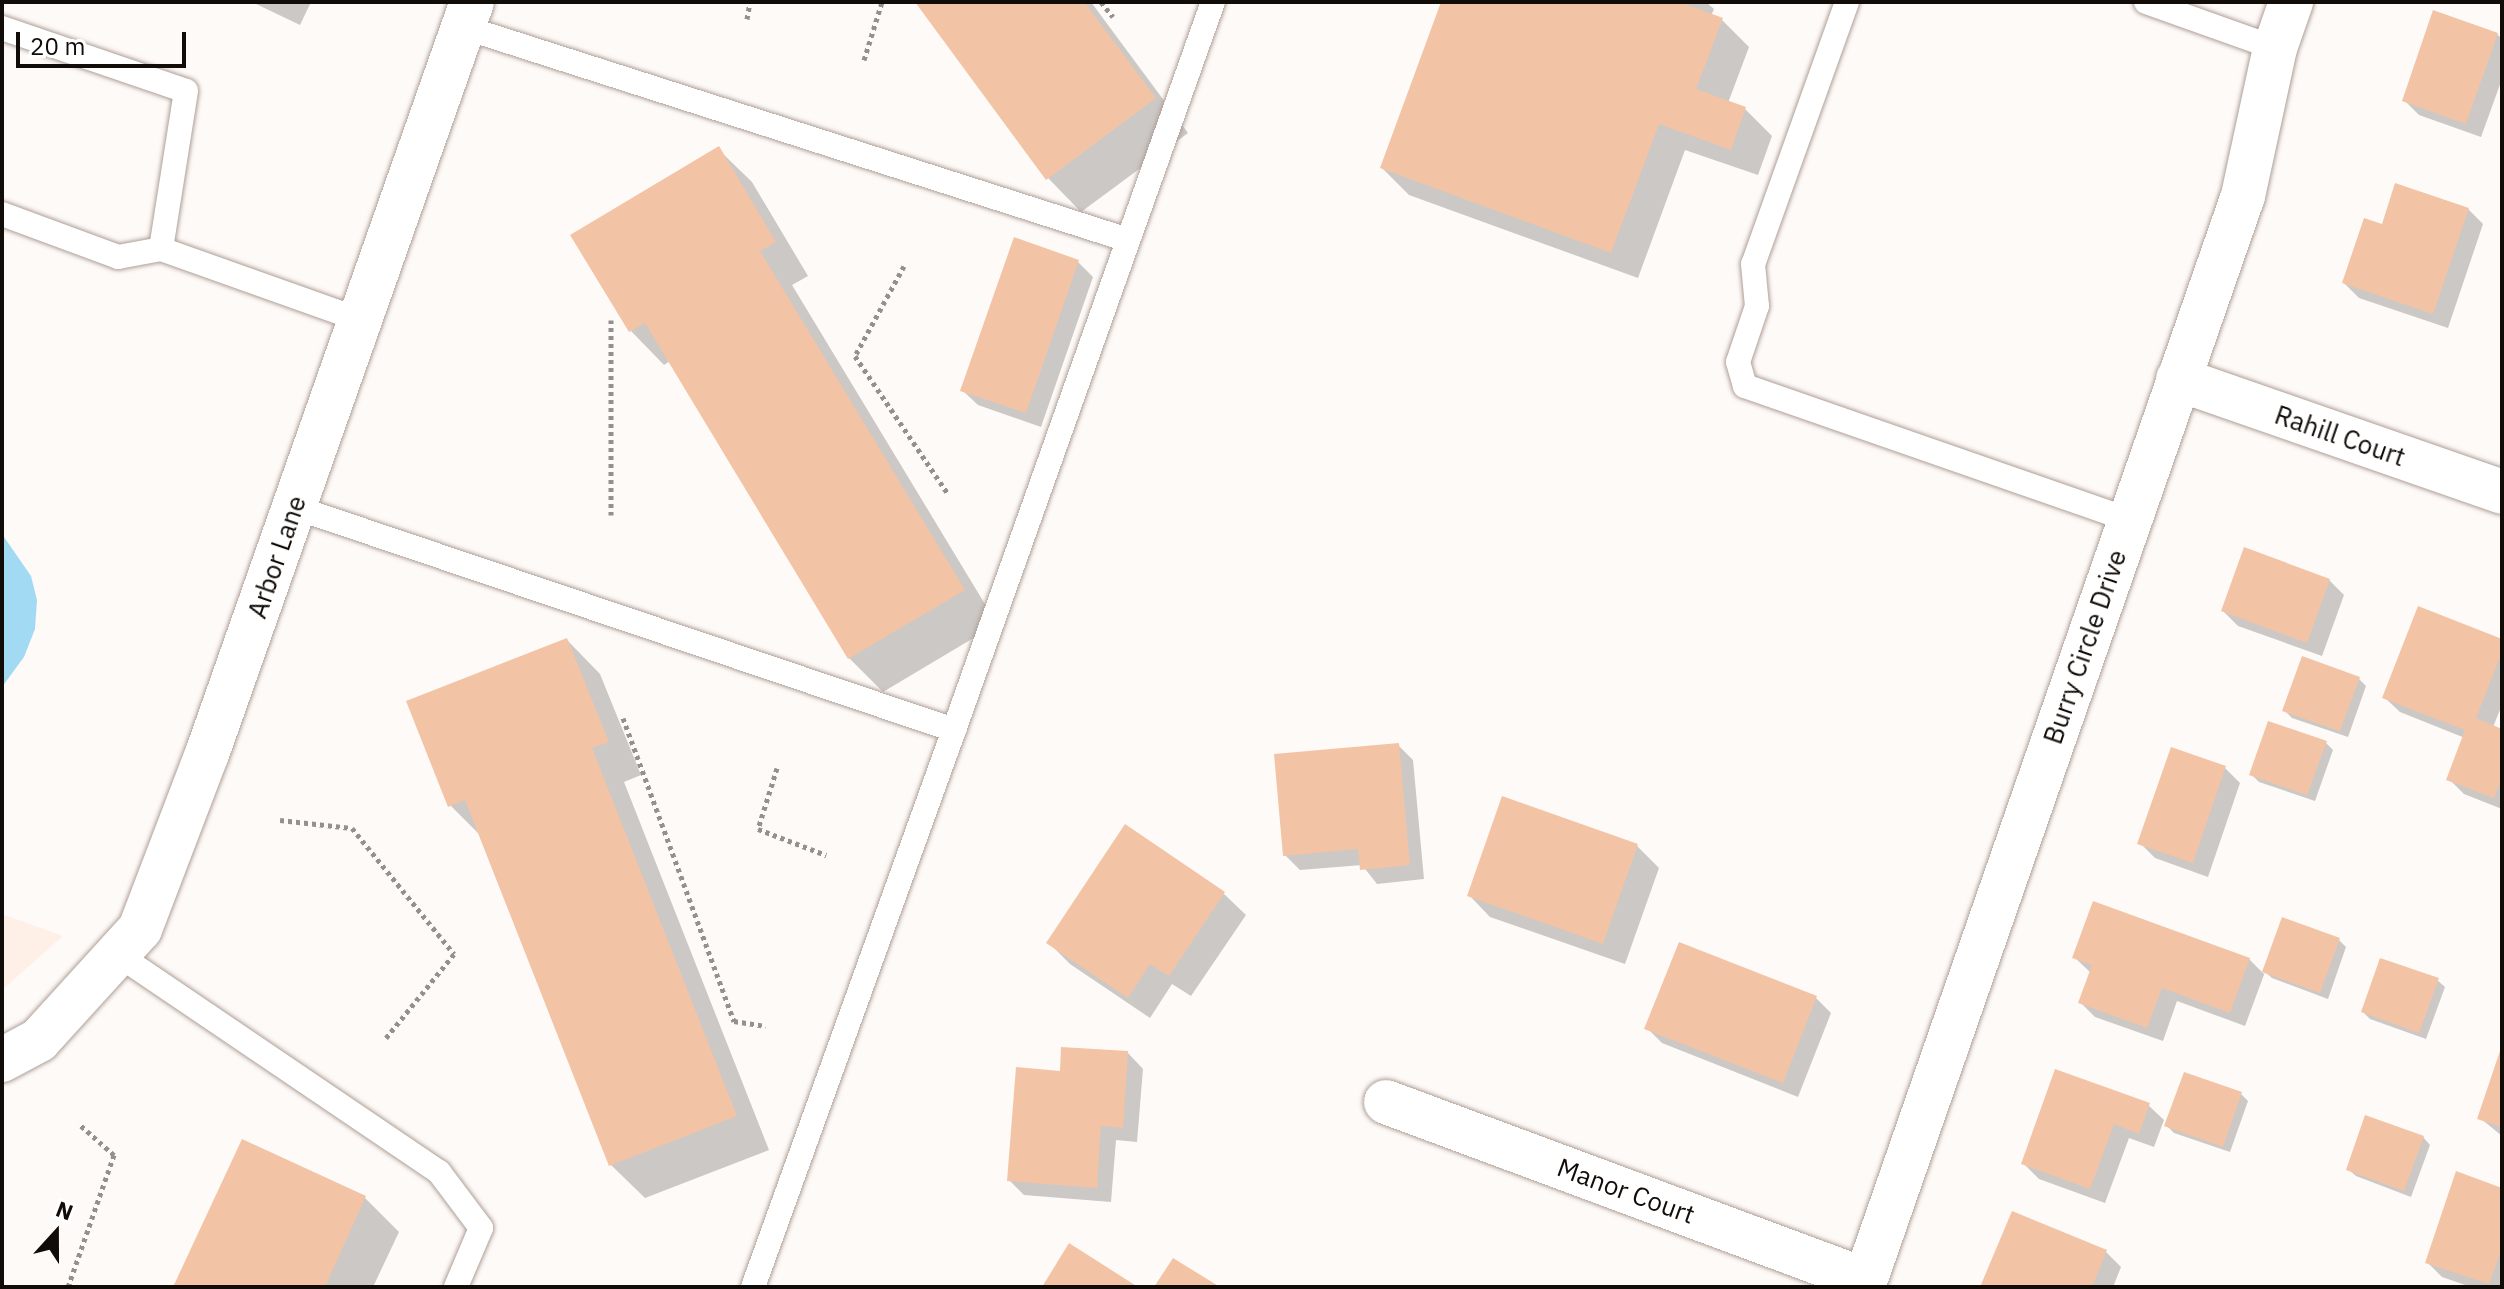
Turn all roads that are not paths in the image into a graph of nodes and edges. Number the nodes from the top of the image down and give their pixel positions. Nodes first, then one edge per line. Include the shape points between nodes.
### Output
1 (1213, 2) edge
2 (1847, 2) edge
3 (2146, 2) edge
4 (2291, 2) edge
5 (468, 14) edge
6 (2, 28) edge
7 (2275, 48) junction
8 (2, 214) edge
9 (1128, 240) junction
10 (161, 249) junction
11 (360, 320) junction
12 (2178, 379) junction
13 (2502, 492) edge
14 (294, 507) junction
15 (2130, 520) junction
16 (954, 730) junction
17 (117, 954) junction
18 (2, 1060) edge
19 (1386, 1102) dead end
20 (1864, 1283) edge
21 (457, 1287) edge
22 (753, 1287) edge

1 - 9 lane
2 - 15 lane via 1753,264 1757,306 1738,362 1745,386
3 - 7 lane
4 - 7 street, Burry Circle Drive
5 - 9 lane
5 - 11 street, Arbor Lane
6 - 10 lane via 186,91
7 - 12 street, Burry Circle Drive via 2243,196
8 - 10 lane via 118,257
9 - 16 lane
10 - 11 lane
11 - 14 street, Arbor Lane
12 - 13 street, Rahill Court
12 - 15 street, Burry Circle Drive
14 - 16 lane
14 - 17 street, Arbor Lane via 140,929
15 - 20 street, Burry Circle Drive
16 - 22 lane
17 - 18 street, Arbor Lane via 39,1040
17 - 21 lane via 439,1172 481,1228
19 - 20 street, Manor Court

